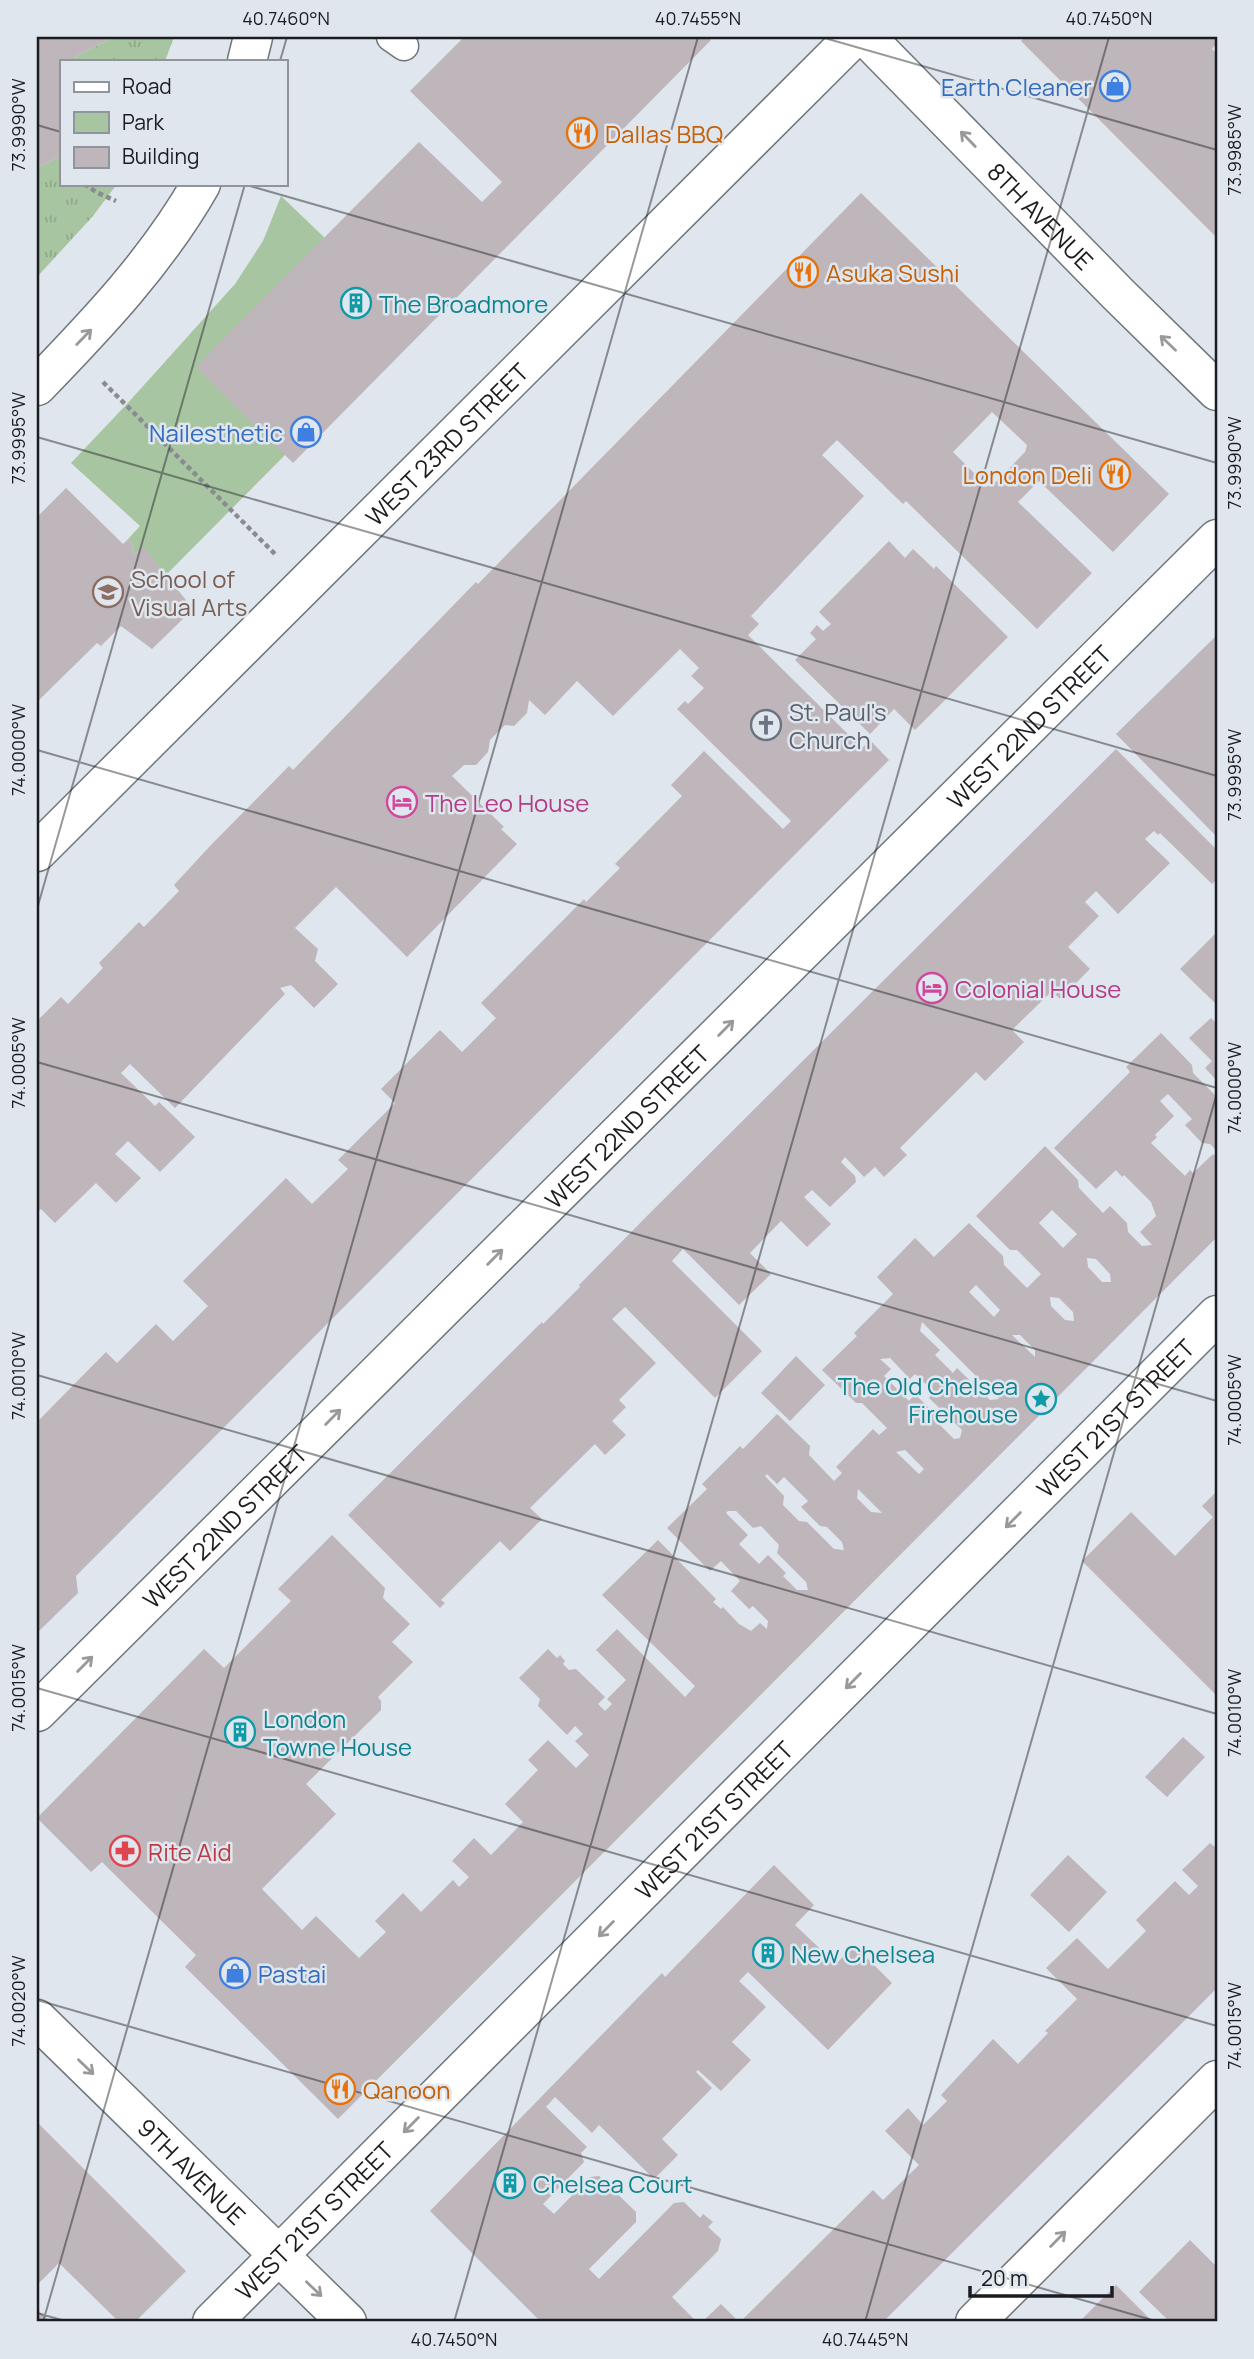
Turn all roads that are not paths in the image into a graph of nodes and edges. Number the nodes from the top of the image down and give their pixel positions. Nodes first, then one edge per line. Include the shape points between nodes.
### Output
1 (253, 37) edge
2 (854, 37) edge
3 (866, 37) edge
4 (247, 60) edge
5 (200, 186) edge
6 (37, 386) edge
7 (1217, 391) edge
8 (1217, 539) edge
9 (37, 852) edge
10 (1217, 1315) edge
11 (37, 1712) edge
12 (37, 2019) edge
13 (1217, 2080) edge
14 (280, 2256) junction
15 (212, 2322) edge
16 (347, 2322) edge
17 (975, 2322) edge

1 - 4 street
2 - 9 street, WEST 23RD STREET
7 -> 3 street, 8TH AVENUE
6 -> 5 street via 145,268
11 -> 8 street, WEST 22ND STREET
10 -> 14 street, WEST 21ST STREET
12 -> 14 street, 9TH AVENUE
17 -> 13 street
14 - 15 street, WEST 21ST STREET
14 -> 16 street, 9TH AVENUE

